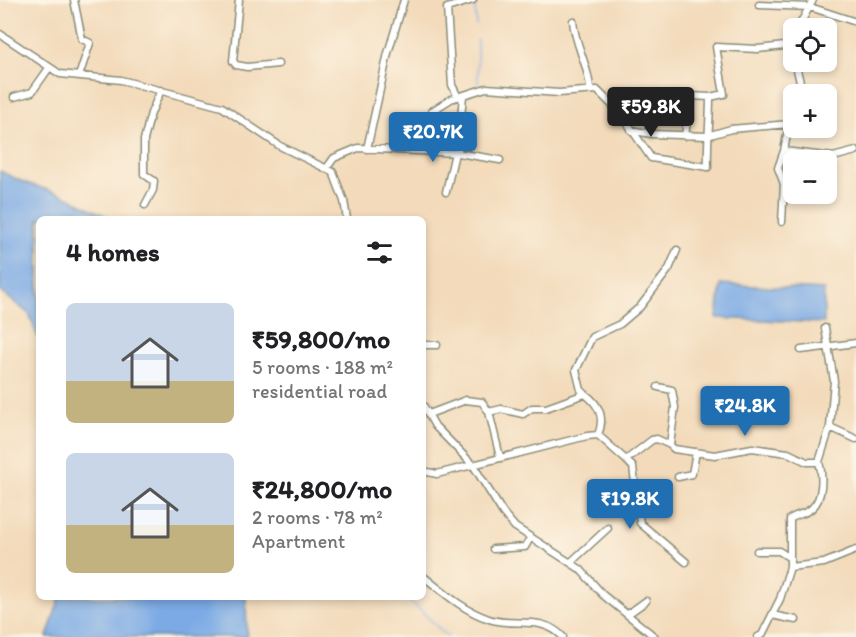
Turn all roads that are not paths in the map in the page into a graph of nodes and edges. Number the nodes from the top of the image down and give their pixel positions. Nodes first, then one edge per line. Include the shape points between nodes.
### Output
1 (74, 0) edge
2 (239, 0) edge
3 (403, 0) edge
4 (473, 0) edge
5 (813, 0) edge
6 (759, 4) dead end
7 (810, 7) junction
8 (804, 18) edge
9 (573, 21) dead end
10 (856, 22) edge
11 (0, 34) edge
12 (783, 46) edge
13 (278, 64) dead end
14 (49, 68) junction
15 (79, 76) junction
16 (590, 89) junction
17 (161, 90) junction
18 (460, 96) junction
19 (14, 97) dead end
20 (710, 97) junction
21 (432, 111) dead end
22 (783, 125) edge
23 (631, 129) junction
24 (686, 136) junction
25 (707, 136) junction
26 (367, 149) junction
27 (783, 151) edge
28 (856, 151) edge
29 (457, 153) junction
30 (837, 156) edge
31 (500, 160) dead end
32 (326, 169) junction
33 (783, 181) edge
34 (446, 192) dead end
35 (783, 203) edge
36 (145, 205) dead end
37 (346, 216) edge
38 (782, 222) dead end
39 (677, 250) dead end
40 (825, 328) dead end
41 (856, 343) edge
42 (426, 345) edge
43 (437, 345) dead end
44 (830, 348) junction
45 (801, 350) dead end
46 (658, 387) dead end
47 (585, 394) junction
48 (426, 410) edge
49 (489, 412) junction
50 (429, 414) junction
51 (831, 427) junction
52 (598, 435) junction
53 (856, 439) edge
54 (670, 445) junction
55 (696, 452) junction
56 (500, 457) junction
57 (626, 460) junction
58 (819, 462) junction
59 (473, 465) junction
60 (426, 472) edge
61 (678, 477) dead end
62 (608, 528) dead end
63 (530, 538) junction
64 (493, 549) dead end
65 (856, 550) edge
66 (758, 551) dead end
67 (790, 558) junction
68 (571, 562) junction
69 (686, 562) dead end
70 (790, 567) junction
71 (426, 578) edge
72 (645, 601) dead end
73 (628, 614) junction
74 (772, 615) junction
75 (796, 620) dead end
76 (563, 637) edge
77 (655, 637) edge
78 (758, 637) edge

1 - 15 street via 82,39 90,43
2 - 13 street via 233,61 247,67
3 - 26 street
4 - 18 street via 447,8 452,85
5 - 7 street
6 - 7 street
7 - 8 street
7 - 10 street
9 - 16 street via 578,47 588,68
11 - 14 street
12 - 20 street via 718,46 716,57 724,94
14 - 15 street
14 - 19 street via 32,92
15 - 17 street via 121,80
16 - 18 street via 559,93 486,88
16 - 23 street via 597,90
17 - 32 street via 222,107 280,146
17 - 36 street via 144,140 144,174 154,181
18 - 21 street
18 - 29 street
20 - 24 street via 690,96
20 - 25 street via 711,130
22 - 25 street via 731,129
23 - 24 street via 645,134
23 - 25 street via 651,158 708,167
24 - 25 street
26 - 29 street
26 - 32 street via 341,154
27 - 33 street via 778,168
28 - 30 street
29 - 31 street
29 - 34 street
32 - 37 street via 333,172
35 - 38 street
39 - 47 street via 669,269 640,307 620,324 592,337 576,370
40 - 44 street
41 - 44 street
42 - 43 street
44 - 45 street
44 - 51 street via 835,398
46 - 54 street via 672,390 675,407
47 - 49 street via 523,414 501,409
47 - 52 street via 601,411
48 - 50 street
49 - 50 street via 482,402 472,400
49 - 56 street
50 - 59 street via 435,426
51 - 53 street
51 - 58 street
52 - 56 street
52 - 57 street
54 - 55 street
54 - 57 street via 652,440
55 - 58 street via 715,455 753,448
55 - 61 street via 692,474
56 - 59 street
57 - 69 street via 633,467 640,523
58 - 67 street via 821,487 816,504 790,519
59 - 60 street via 437,474
59 - 63 street via 503,513
62 - 68 street
63 - 64 street via 525,547
63 - 68 street
65 - 70 street via 824,563
66 - 67 street via 778,550
67 - 70 street
68 - 73 street via 595,588
70 - 74 street
71 - 76 street via 456,602 490,620 529,621 550,627
72 - 73 street
73 - 77 street
74 - 75 street
74 - 78 street

